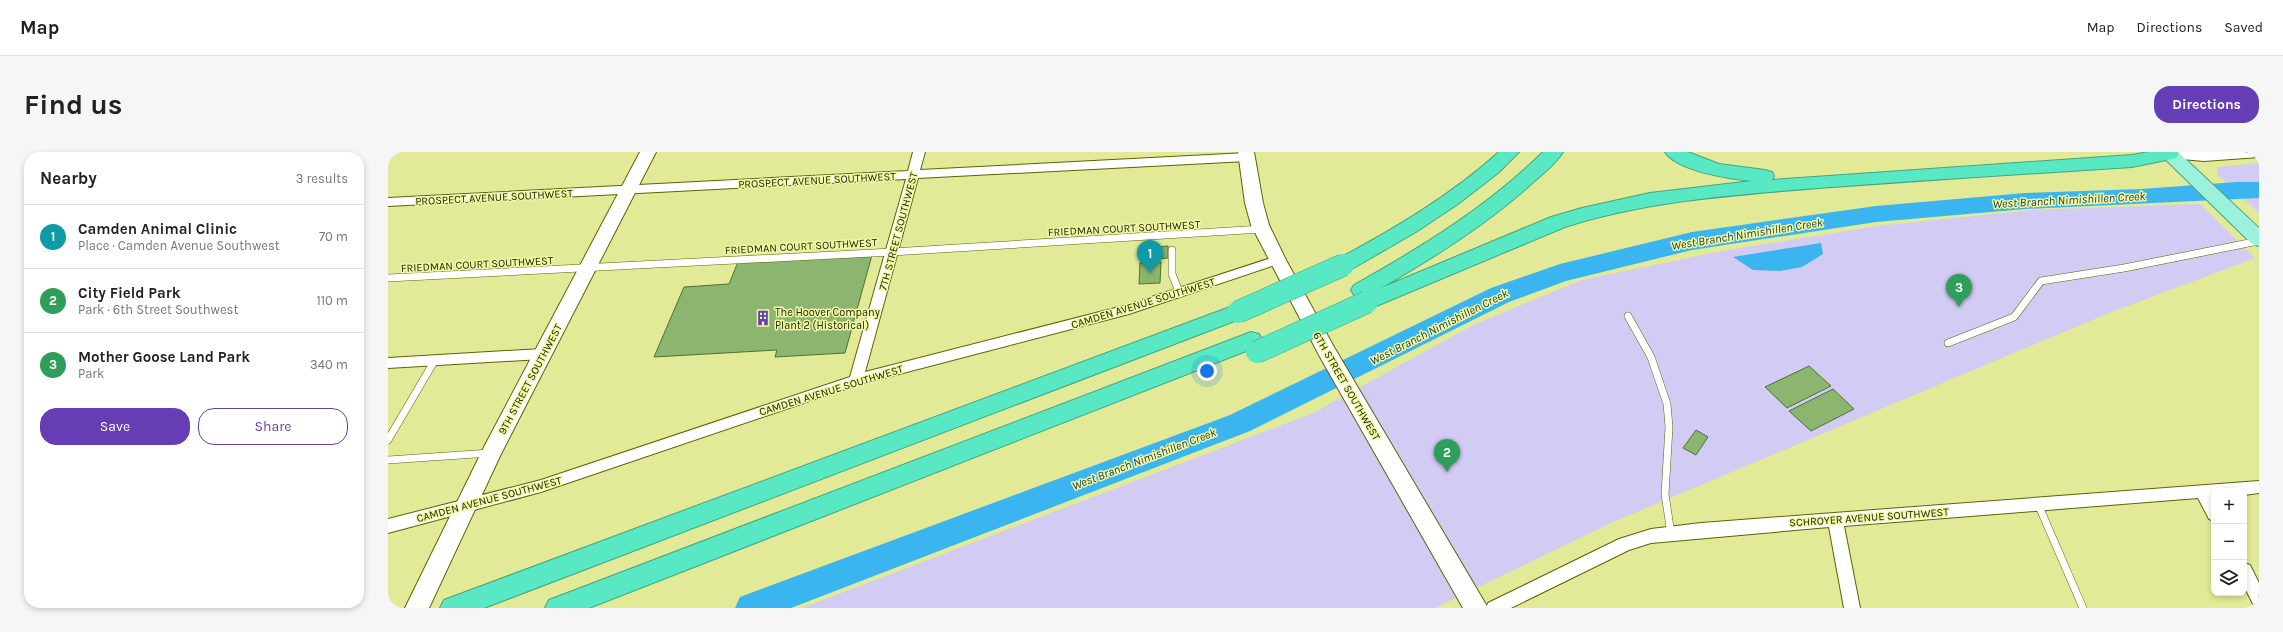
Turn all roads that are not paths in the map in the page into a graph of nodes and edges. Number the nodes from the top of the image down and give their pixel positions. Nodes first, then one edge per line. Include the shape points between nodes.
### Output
1 (648, 152) edge
2 (919, 152) edge
3 (1510, 152) edge
4 (1554, 152) edge
5 (1674, 152) edge
6 (2091, 152) edge
7 (2259, 152) edge
8 (2166, 153) edge
9 (1247, 154) edge
10 (2214, 154) edge
11 (913, 175) junction
12 (628, 190) junction
13 (388, 202) edge
14 (1262, 229) junction
15 (2259, 240) edge
16 (1172, 250) dead end
17 (892, 252) junction
18 (1277, 260) junction
19 (588, 267) junction
20 (388, 278) edge
21 (1180, 294) junction
22 (1364, 296) junction
23 (1628, 316) dead end
24 (1948, 343) dead end
25 (542, 354) junction
26 (435, 360) junction
27 (388, 363) edge
28 (856, 380) junction
29 (388, 440) edge
30 (491, 453) junction
31 (388, 460) edge
32 (2259, 487) edge
33 (2202, 491) junction
34 (2038, 504) junction
35 (464, 507) junction
36 (2211, 508) edge
37 (1835, 520) junction
38 (388, 526) edge
39 (1671, 534) junction
40 (2247, 576) edge
41 (2259, 599) edge
42 (417, 608) edge
43 (453, 608) edge
44 (558, 608) edge
45 (1476, 608) edge
46 (1494, 608) edge
47 (1852, 608) edge
48 (2084, 608) edge

1 - 12 street, 9TH STREET SOUTHWEST
2 - 11 street, 7TH STREET SOUTHWEST
3 - 43 highway, bridge via 1461,193 1415,225 1343,265 1238,312
4 - 22 highway via 1527,179 1480,216
5 - 6 highway via 1722,171 1781,176
7 - 10 street
8 - 10 street
8 - 15 main road
8 - 22 highway via 2132,161 1887,177 1652,198 1602,208 1558,222
9 - 11 street, PROSPECT AVENUE SOUTHWEST
9 - 14 street, 6TH STREET SOUTHWEST via 1254,203
11 - 12 street, PROSPECT AVENUE SOUTHWEST
11 - 17 street, 7TH STREET SOUTHWEST
12 - 13 street, PROSPECT AVENUE SOUTHWEST
12 - 19 street, 9TH STREET SOUTHWEST
14 - 17 lane, FRIEDMAN COURT SOUTHWEST
14 - 18 street, 6TH STREET SOUTHWEST
15 - 24 lane via 2124,268 2041,281 2014,317
16 - 21 lane via 1172,274
17 - 19 lane, FRIEDMAN COURT SOUTHWEST
17 - 28 street, 7TH STREET SOUTHWEST
18 - 21 street, CAMDEN AVENUE SOUTHWEST
18 - 45 street, 6TH STREET SOUTHWEST via 1327,352
19 - 20 lane, FRIEDMAN COURT SOUTHWEST
19 - 25 street, 9TH STREET SOUTHWEST
21 - 28 street, CAMDEN AVENUE SOUTHWEST
22 - 44 highway, bridge via 1081,422 986,444
23 - 39 lane via 1652,357 1667,404 1669,427 1665,494
25 - 26 street
25 - 30 street, 9TH STREET SOUTHWEST
26 - 27 street
26 - 29 lane
28 - 35 street, CAMDEN AVENUE SOUTHWEST via 541,486
30 - 31 lane
30 - 35 street, 9TH STREET SOUTHWEST
32 - 33 street, SCHROYER AVENUE SOUTHWEST
33 - 34 street, SCHROYER AVENUE SOUTHWEST
33 - 36 street
34 - 37 street, SCHROYER AVENUE SOUTHWEST
34 - 48 lane
35 - 38 street, CAMDEN AVENUE SOUTHWEST
35 - 42 street, 9TH STREET SOUTHWEST
37 - 39 street, SCHROYER AVENUE SOUTHWEST
37 - 47 street
39 - 46 street, SCHROYER AVENUE SOUTHWEST via 1651,536 1624,544
40 - 41 street

